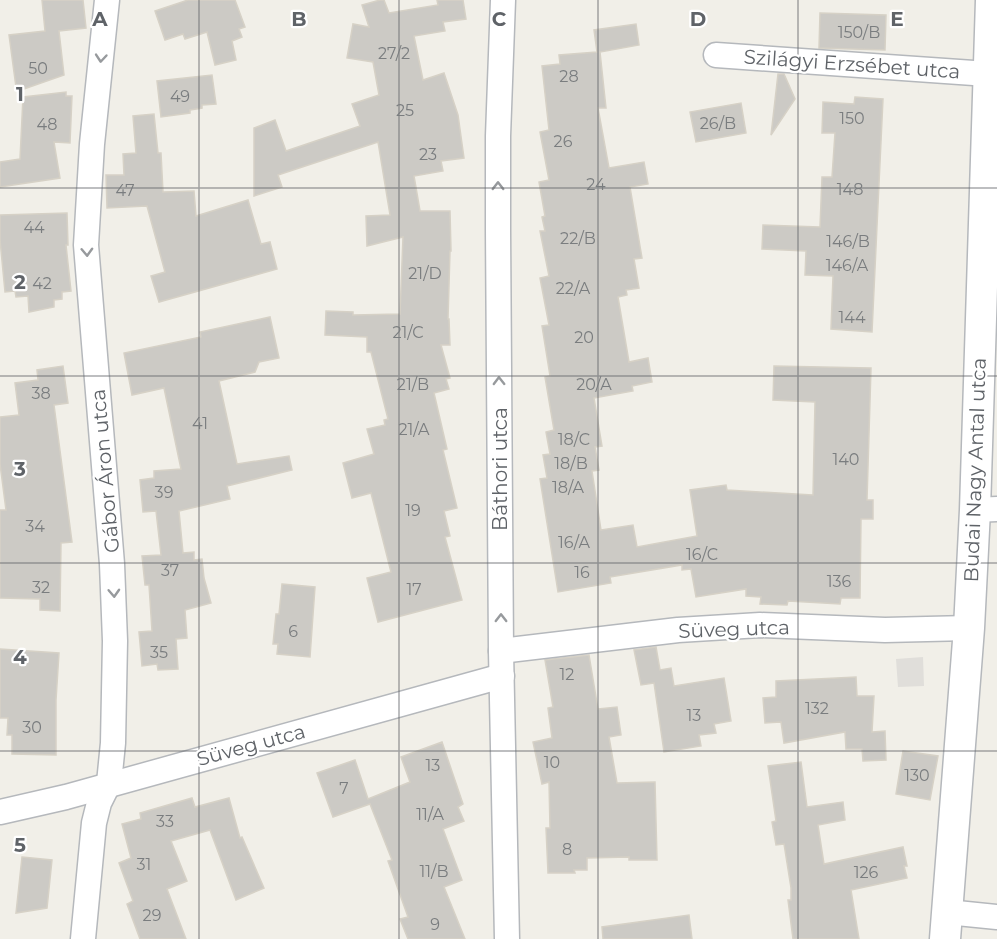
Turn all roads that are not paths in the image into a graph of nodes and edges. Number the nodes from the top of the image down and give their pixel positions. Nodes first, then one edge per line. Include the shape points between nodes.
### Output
1 (107, 0) edge
2 (503, 0) edge
3 (991, 0) edge
4 (716, 55) dead end
5 (988, 74) junction
6 (986, 509) edge
7 (969, 628) junction
8 (501, 651) junction
9 (502, 676) junction
10 (109, 783) junction
11 (0, 812) edge
12 (997, 917) edge
13 (946, 926) edge
14 (83, 939) edge
15 (507, 939) edge

1 -> 10 street, Gábor Áron utca via 86,245 114,612
8 -> 2 street, Báthori utca via 498,136
3 - 5 street, Budai Nagy Antal utca
4 - 5 street, Szilágyi Erzsébet utca
5 - 6 street, Budai Nagy Antal utca
6 - 7 street, Budai Nagy Antal utca
7 - 8 street, Süveg utca via 885,630 760,625 678,630
7 - 13 street, Budai Nagy Antal utca
8 - 9 street, Báthori utca
9 - 10 street, Süveg utca
9 - 15 street, Báthori utca
10 - 11 street, Süveg utca
10 - 14 street, Gábor Áron utca via 95,813
12 - 13 street

